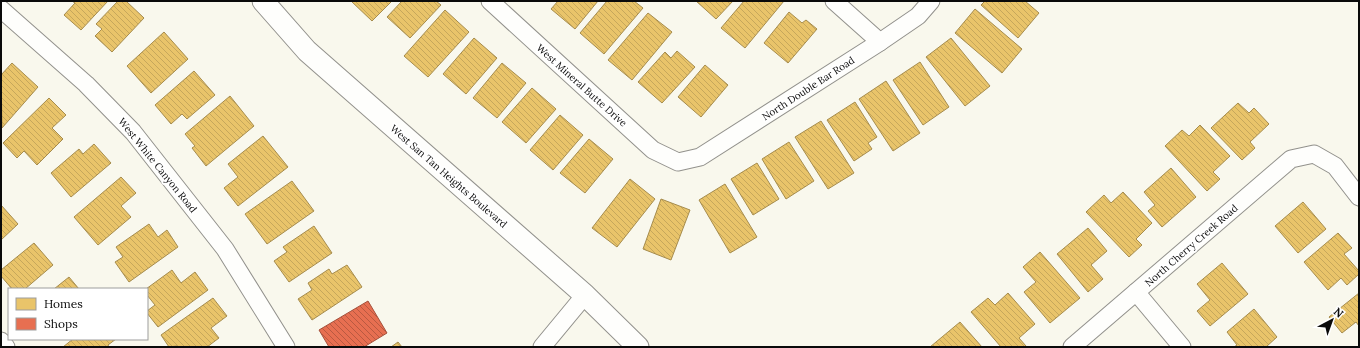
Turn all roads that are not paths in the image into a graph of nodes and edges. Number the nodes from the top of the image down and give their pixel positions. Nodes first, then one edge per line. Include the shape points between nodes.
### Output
1 (263, 1) edge
2 (490, 1) edge
3 (834, 1) edge
4 (931, 1) edge
5 (1, 9) edge
6 (880, 42) junction
7 (678, 162) joint
8 (1359, 197) edge
9 (1136, 292) junction
10 (585, 295) junction
11 (1, 341) edge
12 (6, 347) edge
13 (286, 347) edge
14 (542, 347) edge
15 (638, 347) edge
16 (1072, 347) edge
17 (1182, 347) edge

1 - 10 street, West San Tan Heights Boulevard via 307,50
2 - 7 street, West Mineral Butte Drive via 653,150
3 - 6 street
4 - 6 street, North Double Bar Road via 918,16
5 - 13 street, West White Canyon Road via 86,84 133,132 226,249
6 - 7 street, North Double Bar Road via 700,157
8 - 9 street, North Cherry Creek Road via 1335,166 1314,154 1291,159
9 - 16 street, North Cherry Creek Road
9 - 17 street
10 - 14 street
10 - 15 street, West San Tan Heights Boulevard
11 - 12 street

